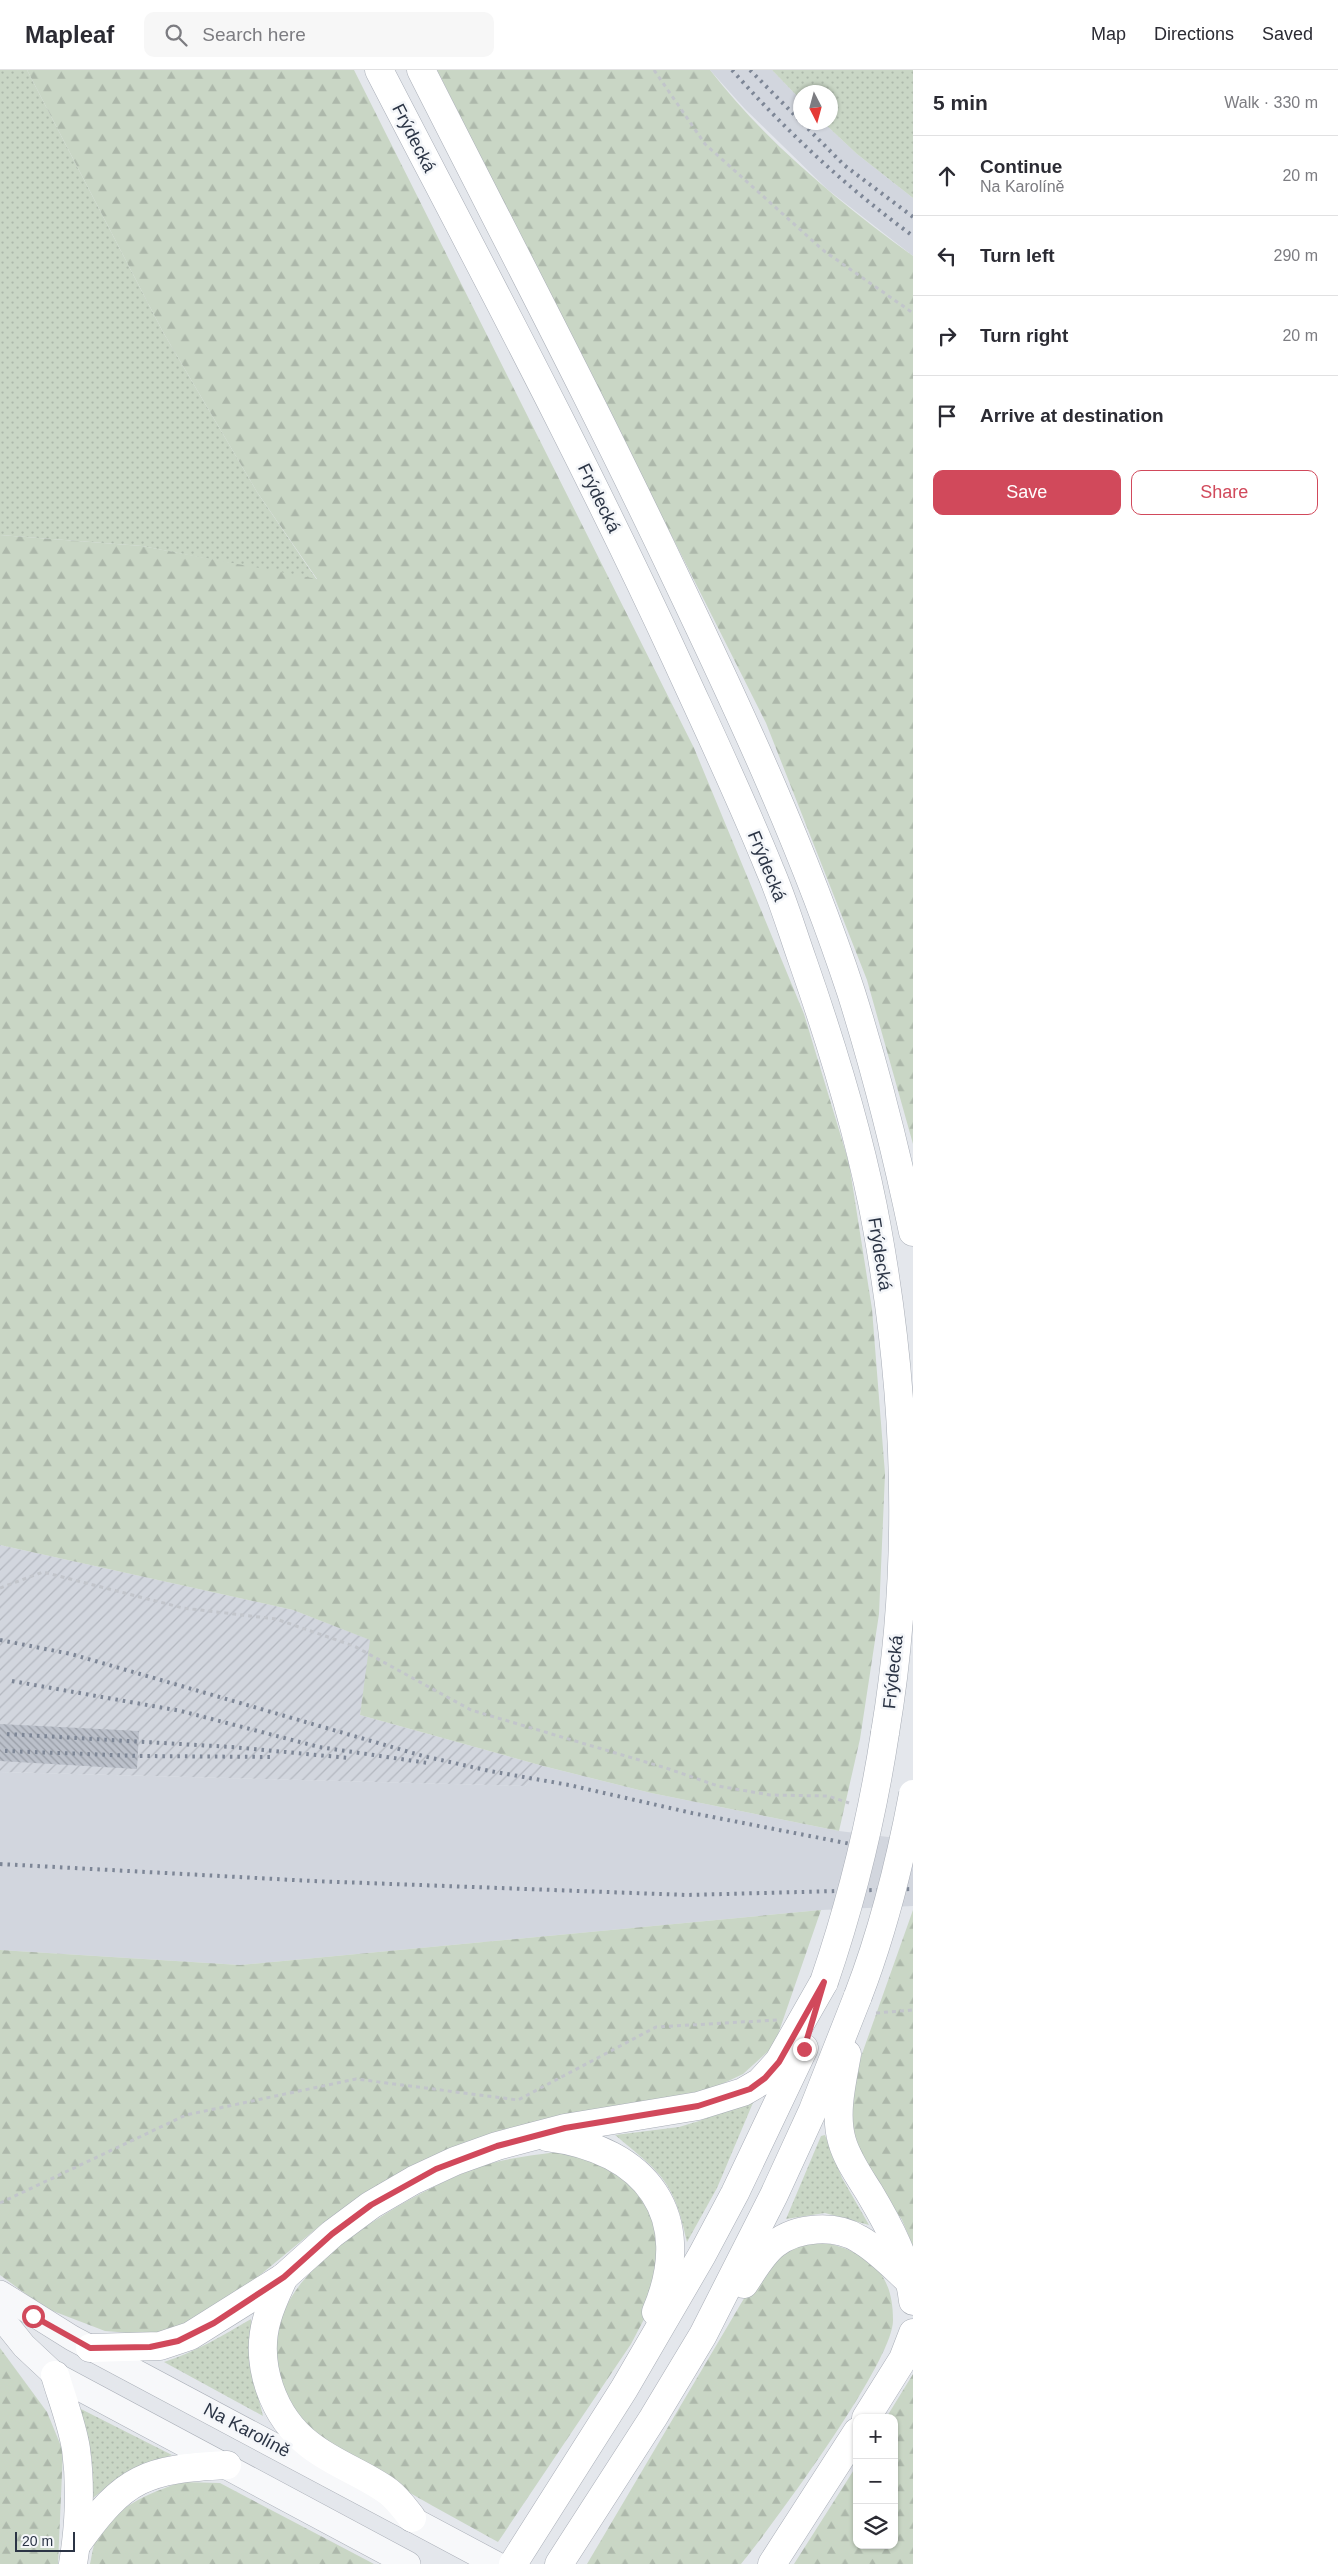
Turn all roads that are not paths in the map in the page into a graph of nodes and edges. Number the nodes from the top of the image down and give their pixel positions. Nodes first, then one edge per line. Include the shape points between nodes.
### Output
1 (379, 70) edge
2 (421, 70) edge
3 (913, 1232) edge
4 (913, 1794) edge
5 (820, 1993) junction
6 (859, 2008) junction
7 (527, 2138) junction
8 (284, 2277) junction
9 (910, 2290) edge
10 (0, 2293) edge
11 (0, 2316) edge
12 (913, 2333) edge
13 (703, 2335) junction
14 (90, 2348) junction
15 (55, 2375) junction
16 (624, 2389) junction
17 (869, 2414) edge
18 (853, 2438) edge
19 (227, 2465) junction
20 (412, 2518) junction
21 (75, 2554) edge
22 (408, 2564) edge
23 (496, 2564) edge
24 (513, 2564) edge
25 (559, 2564) edge
26 (772, 2564) edge

1 - 5 main road, Frýdecká, bridge via 594,487 772,873 819,1008 877,1228 903,1444 902,1561 897,1630 885,1733 865,1845 843,1926
2 - 3 main road, Frýdecká via 626,473 751,736 802,859 851,992 894,1144
4 - 6 main road, bridge via 897,1871
5 - 7 main road via 775,2066 760,2082 743,2092 698,2106 598,2121
5 - 16 main road via 804,2049 735,2193
6 - 9 main road via 841,2088 840,2131 850,2160 892,2232
6 - 13 main road via 778,2186
7 - 8 main road via 455,2161 390,2193 332,2234
7 - 16 main road via 547,2137 578,2143 616,2157 649,2186 665,2214 670,2252 668,2277
8 - 14 main road via 214,2323 178,2341 150,2347
8 - 20 main road via 266,2320 263,2347 266,2374 278,2406 289,2424 311,2447 390,2493
9 - 13 main road via 874,2250 853,2235 832,2230 805,2231 773,2245
10 - 14 street, Na Karolíně
11 - 15 street via 24,2346
12 - 17 main road via 904,2359
13 - 25 main road
14 - 20 street, Na Karolíně
15 - 19 street
15 - 21 main road via 76,2448
16 - 24 main road
18 - 26 main road
19 - 21 main road via 178,2469 135,2483 106,2505
19 - 22 street
20 - 23 street, Na Karolíně

